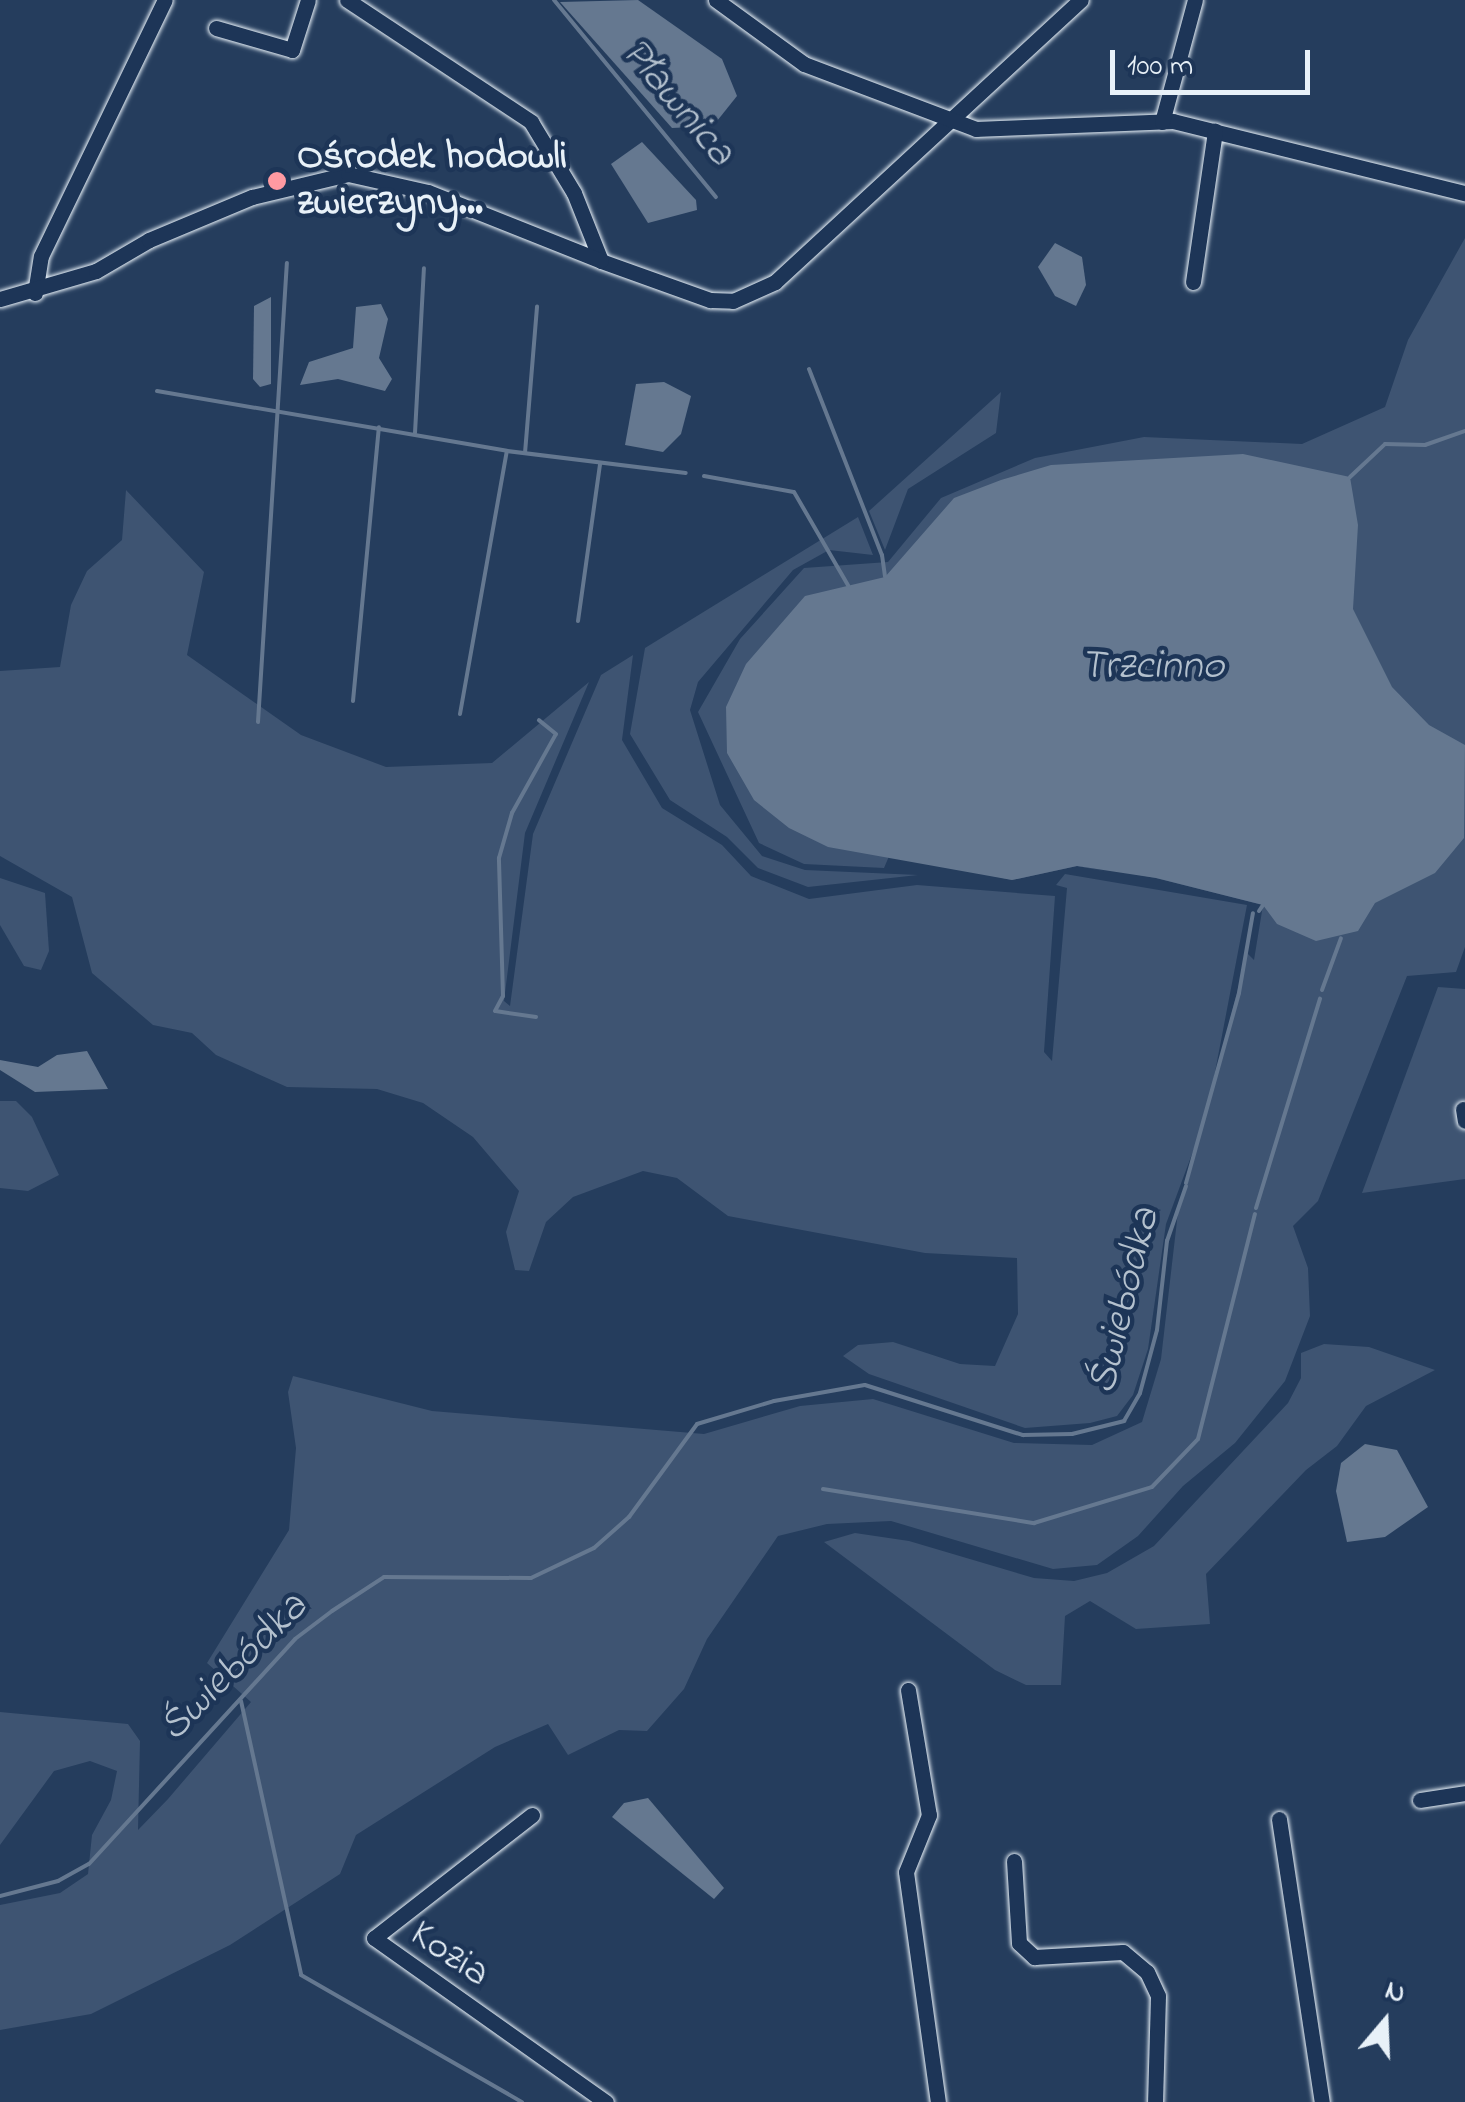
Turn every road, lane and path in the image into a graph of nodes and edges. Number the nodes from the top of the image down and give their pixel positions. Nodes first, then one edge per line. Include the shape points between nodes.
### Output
1 (165, 0) edge
2 (308, 0) edge
3 (347, 0) edge
4 (716, 0) edge
5 (1081, 0) edge
6 (1195, 0) edge
7 (216, 28) dead end
8 (952, 122) junction
9 (1162, 122) junction
10 (1215, 131) junction
11 (1465, 193) edge
12 (602, 262) junction
13 (1193, 282) dead end
14 (34, 293) junction
15 (0, 299) edge
16 (908, 1690) dead end
17 (1465, 1793) edge
18 (1420, 1800) dead end
19 (532, 1814) dead end
20 (1280, 1819) dead end
21 (1014, 1861) dead end
22 (606, 2102) edge
23 (938, 2102) edge
24 (1155, 2102) edge
25 (1322, 2102) edge

1 - 14 street via 40,256
2 - 7 street via 292,50
3 - 12 street via 530,122 574,193
4 - 8 street via 804,64
5 - 8 street
6 - 9 street
8 - 9 street via 976,129
8 - 12 street via 754,297 710,300
9 - 10 street
10 - 11 street
10 - 13 street
12 - 14 street via 428,192 348,174 216,210 96,272
14 - 15 street
16 - 23 street via 929,1815 906,1872
17 - 18 street
19 - 22 street, Kozia via 374,1938
20 - 25 street
21 - 24 street via 1019,1943 1034,1957 1048,1962 1124,1952 1147,1972 1158,1996

